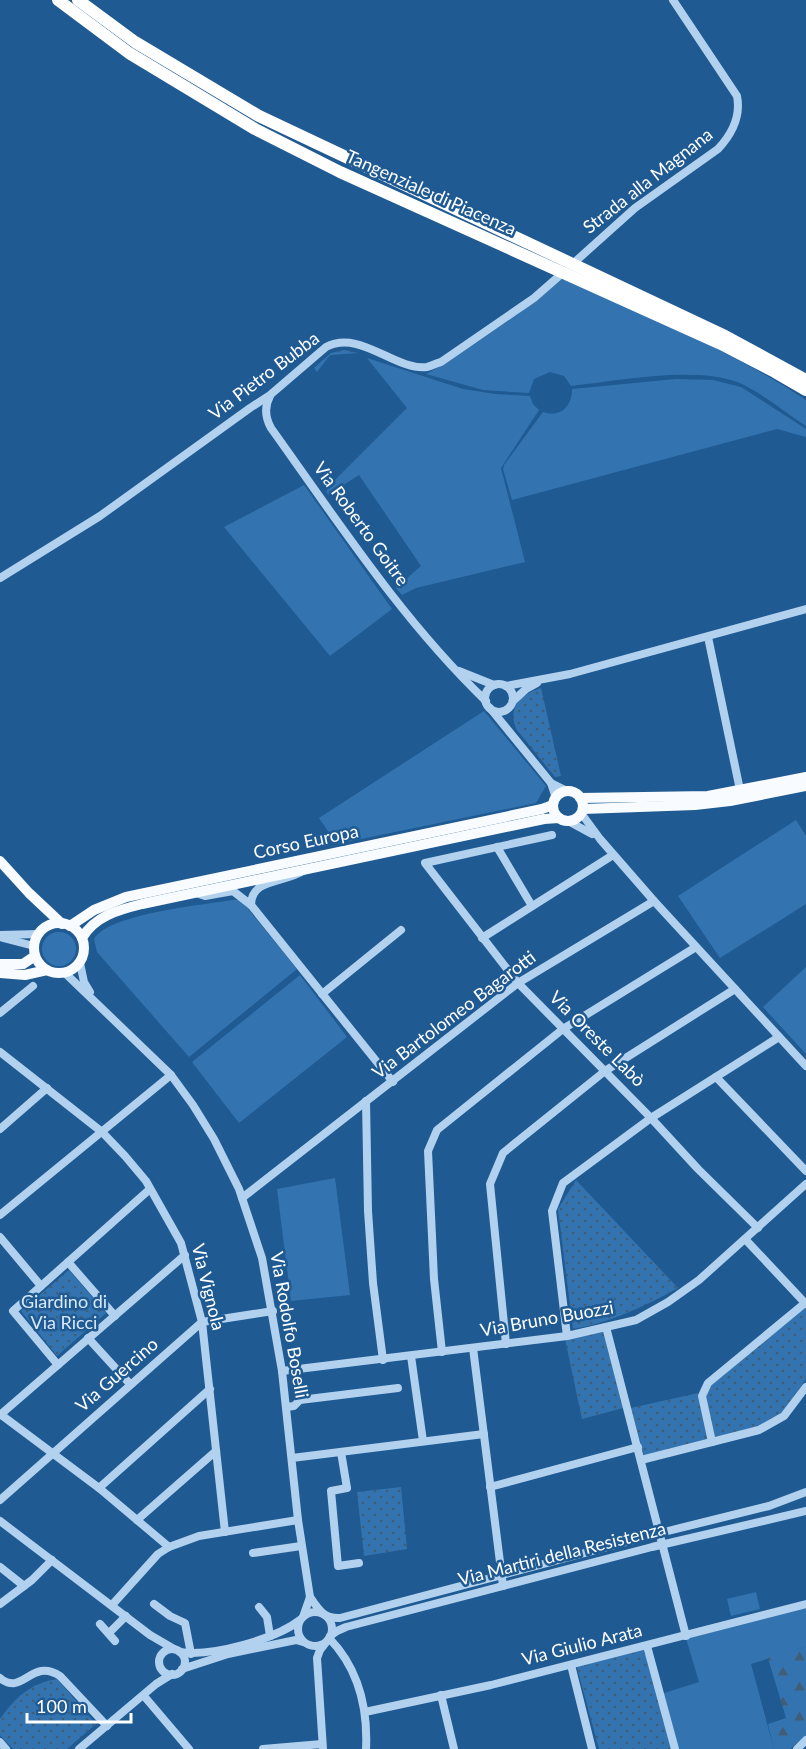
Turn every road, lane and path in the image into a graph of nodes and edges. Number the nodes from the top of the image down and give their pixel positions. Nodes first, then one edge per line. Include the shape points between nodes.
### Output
1 (58, 0) edge
2 (78, 0) edge
3 (673, 0) edge
4 (577, 260) dead end
5 (558, 277) dead end
6 (806, 380) edge
7 (806, 390) edge
8 (270, 395) junction
9 (0, 578) edge
10 (806, 609) edge
11 (708, 637) junction
12 (448, 664) junction
13 (546, 679) junction
14 (494, 686) junction
15 (506, 686) junction
16 (513, 701) junction
17 (488, 705) junction
18 (506, 710) junction
19 (517, 740) junction
20 (806, 777) edge
21 (551, 783) junction
22 (806, 786) edge
23 (740, 790) junction
24 (567, 792) junction
25 (555, 801) junction
26 (581, 807) junction
27 (563, 819) junction
28 (552, 835) dead end
29 (600, 839) junction
30 (497, 847) junction
31 (614, 855) junction
32 (0, 861) edge
33 (306, 870) junction
34 (196, 892) junction
35 (29, 893) junction
36 (654, 901) junction
37 (251, 905) junction
38 (532, 906) junction
39 (66, 925) junction
40 (43, 930) junction
41 (401, 930) dead end
42 (0, 936) edge
43 (82, 938) junction
44 (483, 938) junction
45 (696, 947) junction
46 (35, 951) junction
47 (0, 963) edge
48 (80, 963) junction
49 (46, 970) junction
50 (0, 973) edge
51 (65, 973) junction
52 (518, 984) junction
53 (33, 986) dead end
54 (735, 989) junction
55 (322, 994) junction
56 (97, 1003) junction
57 (0, 1013) edge
58 (563, 1029) junction
59 (780, 1037) junction
60 (0, 1052) edge
61 (806, 1066) edge
62 (605, 1071) junction
63 (171, 1075) junction
64 (716, 1077) junction
65 (393, 1082) junction
66 (46, 1088) junction
67 (366, 1101) junction
68 (651, 1118) junction
69 (0, 1129) edge
70 (102, 1132) junction
71 (806, 1171) edge
72 (806, 1184) edge
73 (150, 1189) junction
74 (242, 1198) junction
75 (0, 1215) edge
76 (758, 1228) junction
77 (0, 1237) edge
78 (745, 1239) junction
79 (185, 1255) junction
80 (68, 1262) junction
81 (41, 1286) junction
82 (806, 1303) edge
83 (273, 1311) junction
84 (115, 1316) junction
85 (202, 1322) junction
86 (606, 1327) junction
87 (567, 1336) junction
88 (88, 1338) junction
89 (506, 1344) junction
90 (473, 1348) junction
91 (442, 1352) junction
92 (411, 1356) junction
93 (383, 1360) junction
94 (58, 1365) junction
95 (282, 1371) junction
96 (130, 1384) junction
97 (806, 1387) edge
98 (398, 1388) dead end
99 (210, 1389) junction
100 (286, 1407) junction
101 (0, 1414) edge
102 (484, 1434) junction
103 (423, 1442) junction
104 (711, 1442) junction
105 (638, 1447) junction
106 (216, 1451) junction
107 (341, 1452) junction
108 (52, 1454) junction
109 (292, 1458) junction
110 (641, 1460) junction
111 (490, 1487) junction
112 (99, 1488) junction
113 (806, 1492) edge
114 (0, 1500) edge
115 (806, 1505) edge
116 (806, 1511) edge
117 (782, 1516) junction
118 (137, 1520) junction
119 (298, 1520) junction
120 (0, 1521) edge
121 (225, 1532) junction
122 (660, 1533) junction
123 (663, 1545) junction
124 (302, 1546) junction
125 (169, 1547) junction
126 (253, 1553) dead end
127 (52, 1560) junction
128 (359, 1563) dead end
129 (0, 1567) edge
130 (501, 1575) junction
131 (24, 1586) junction
132 (503, 1586) junction
133 (430, 1594) junction
134 (310, 1597) junction
135 (0, 1604) edge
136 (154, 1604) dead end
137 (432, 1604) junction
138 (806, 1604) edge
139 (112, 1605) junction
140 (259, 1606) dead end
141 (323, 1614) junction
142 (126, 1616) junction
143 (302, 1618) junction
144 (100, 1624) dead end
145 (109, 1633) junction
146 (150, 1635) junction
147 (686, 1635) junction
148 (270, 1636) junction
149 (329, 1639) junction
150 (115, 1641) dead end
151 (305, 1643) junction
152 (647, 1646) junction
153 (177, 1651) junction
154 (190, 1654) junction
155 (317, 1658) junction
156 (160, 1661) junction
157 (572, 1665) junction
158 (182, 1669) junction
159 (172, 1674) junction
160 (0, 1678) edge
161 (156, 1684) junction
162 (441, 1695) junction
163 (144, 1696) junction
164 (365, 1712) junction
165 (107, 1726) junction
166 (806, 1740) edge
167 (0, 1742) edge
168 (322, 1746) edge
169 (6, 1749) edge
170 (79, 1749) edge
171 (189, 1749) edge
172 (263, 1749) edge
173 (366, 1749) edge
174 (454, 1749) edge
175 (592, 1749) edge
176 (675, 1749) edge
177 (797, 1749) edge

1 - 7 highway, Tangenziale di Piacenza via 129,53 255,129 340,172 721,344
2 - 6 highway, Tangenziale di Piacenza via 135,42 259,116 705,326
3 - 4 street, Strada alla Magnana via 737,96 740,109 729,136 718,149 635,208
5 - 8 street, Via Pietro Bubba via 441,362 413,366 348,342 338,343 326,347
8 - 9 street, Via Pietro Bubba via 126,498
8 - 12 street, Via Roberto Goitre via 266,416 271,428 373,572
10 - 11 street
11 - 13 street
11 - 23 street
12 - 14 street, Via Roberto Goitre
12 - 17 street, Via Roberto Goitre
13 - 15 street
13 - 16 street
14 - 15 street
14 - 17 street via 486,693
15 - 16 street
16 - 18 street
17 - 18 street via 497,712
17 - 19 street, Via Roberto Goitre
18 - 19 street, Via Roberto Goitre
19 - 21 street, Via Roberto Goitre
20 - 23 main road
21 - 24 street, Via Roberto Goitre
21 - 25 street, Via Roberto Goitre
22 - 26 main road via 695,806
23 - 26 main road
24 - 25 main road, Corso Europa
24 - 26 main road via 574,793
25 - 27 main road
25 - 39 main road, Corso Europa via 542,810 126,897
26 - 27 main road, Corso Europa via 576,819
26 - 29 street
27 - 29 street
27 - 33 main road, Corso Europa via 544,819
28 - 30 street
29 - 31 street
30 - 38 street
30 - 44 street, Via Oreste Labò via 425,863
31 - 36 street
31 - 38 street
32 - 35 main road
33 - 34 main road, Corso Europa
33 - 37 street via 294,878 258,887
34 - 37 street via 205,896 233,891
34 - 43 main road, Corso Europa via 113,913 92,923
35 - 39 main road
35 - 40 main road via 42,910
36 - 45 street
36 - 52 street, Via Bartolomeo Bagarotti
37 - 55 street
38 - 44 street
39 - 40 main road
39 - 43 main road
40 - 42 street
40 - 46 main road
41 - 55 street
42 - 46 street
43 - 48 main road, Via Rodolfo Boselli
44 - 52 street, Via Oreste Labò
45 - 54 street
45 - 58 street
46 - 47 main road via 23,964
46 - 49 main road
48 - 51 main road
48 - 56 street, Via Rodolfo Boselli via 84,982
49 - 50 main road via 25,975
49 - 51 main road
51 - 56 street, Via Rodolfo Boselli
52 - 58 street, Via Oreste Labò
52 - 65 street, Via Bartolomeo Bagarotti
53 - 57 street
54 - 59 street
54 - 62 street
55 - 65 street
56 - 63 street, Via Rodolfo Boselli
58 - 62 street, Via Oreste Labò
58 - 91 street via 437,1130 428,1150
59 - 61 street
59 - 64 street
60 - 66 street, Via Vignola
62 - 68 street, Via Oreste Labò
62 - 89 street via 503,1153 490,1184
63 - 70 street
63 - 74 street, Via Rodolfo Boselli via 214,1139
64 - 68 street
64 - 71 street
65 - 67 street, Via Bartolomeo Bagarotti
66 - 69 street
66 - 70 street, Via Vignola
67 - 74 street, Via Bartolomeo Bagarotti
67 - 93 street via 370,1242
68 - 76 street, Via Oreste Labò
68 - 87 street via 563,1183 552,1211
70 - 73 street, Via Vignola
70 - 75 street
72 - 76 street, Via Bruno Buozzi
73 - 79 street, Via Vignola
73 - 80 street
74 - 83 street, Via Rodolfo Boselli via 262,1258
76 - 78 street, Via Bruno Buozzi
77 - 81 street
78 - 82 street
78 - 86 street, Via Bruno Buozzi via 668,1302 636,1320
79 - 84 street
79 - 85 street, Via Vignola
80 - 81 street
80 - 84 street
81 - 94 street via 13,1311
82 - 104 street via 708,1383 702,1396
83 - 85 street
83 - 95 street, Via Rodolfo Boselli
84 - 88 street
85 - 96 street, Via Guercino
85 - 99 street, Via Vignola
86 - 87 street, Via Bruno Buozzi
86 - 105 street
87 - 89 street, Via Bruno Buozzi
88 - 94 street
88 - 96 street
89 - 90 street, Via Bruno Buozzi
90 - 91 street, Via Bruno Buozzi
90 - 102 street
91 - 92 street, Via Bruno Buozzi
92 - 93 street, Via Bruno Buozzi
92 - 103 street
93 - 95 street, Via Bruno Buozzi
94 - 101 street
95 - 100 street, Via Rodolfo Boselli
96 - 108 street, Via Guercino
97 - 104 street via 784,1416 771,1424
98 - 100 street via 300,1400
99 - 106 street, Via Vignola
99 - 112 street
100 - 109 street, Via Rodolfo Boselli
101 - 108 street
102 - 103 street
102 - 111 street
103 - 107 street
104 - 110 street
105 - 110 street
105 - 111 street
106 - 118 street
106 - 121 street, Via Vignola
107 - 109 street
107 - 128 street via 347,1488 331,1491 338,1566
108 - 112 street
108 - 114 street, Via Guercino
109 - 119 street, Via Rodolfo Boselli
110 - 122 street
111 - 130 street
112 - 118 street
113 - 122 street, Via Martiri della Resistenza via 769,1506
115 - 117 street
116 - 117 street, Via Martiri della Resistenza
117 - 123 street, Via Martiri della Resistenza
118 - 125 street
119 - 121 street
119 - 124 street, Via Rodolfo Boselli
120 - 127 street
121 - 125 street
122 - 123 street
122 - 130 street, Via Martiri della Resistenza
123 - 132 street, Via Martiri della Resistenza
123 - 147 street
124 - 126 street
124 - 134 street, Via Rodolfo Boselli
125 - 139 street
127 - 131 street
127 - 139 street
129 - 131 street
130 - 132 street
130 - 133 street, Via Martiri della Resistenza
131 - 135 street
132 - 137 street, Via Martiri della Resistenza
133 - 137 street
133 - 141 street, Via Martiri della Resistenza via 340,1618
134 - 141 street, Via Rodolfo Boselli
134 - 143 street, Via Rodolfo Boselli
136 - 154 street via 185,1623
137 - 149 street, Via Martiri della Resistenza via 343,1628
138 - 147 street, Via Giulio Arata
139 - 142 street
140 - 148 street via 267,1617
141 - 143 street via 314,1612
141 - 149 street via 331,1625
142 - 145 street
142 - 146 street
143 - 148 street
143 - 151 street via 298,1631
144 - 145 street
145 - 150 street
146 - 153 street
146 - 156 street
147 - 152 street, Via Giulio Arata
148 - 154 street
149 - 151 street via 318,1646
149 - 155 street
149 - 164 street via 346,1659 363,1697
151 - 155 street
151 - 158 street via 296,1640 228,1654
152 - 157 street, Via Giulio Arata
152 - 176 street
153 - 154 street
153 - 156 street via 165,1651
153 - 158 street via 185,1660
155 - 168 street
156 - 159 street via 164,1671
156 - 161 street
157 - 162 street, Via Giulio Arata
157 - 175 street
158 - 159 street
159 - 161 street
160 - 165 street via 9,1683 21,1682 41,1670 54,1672
161 - 163 street
162 - 164 street, Via Giulio Arata
162 - 174 street
163 - 165 street
163 - 171 street
164 - 173 street
165 - 170 street
166 - 177 street
167 - 169 street
168 - 172 street

